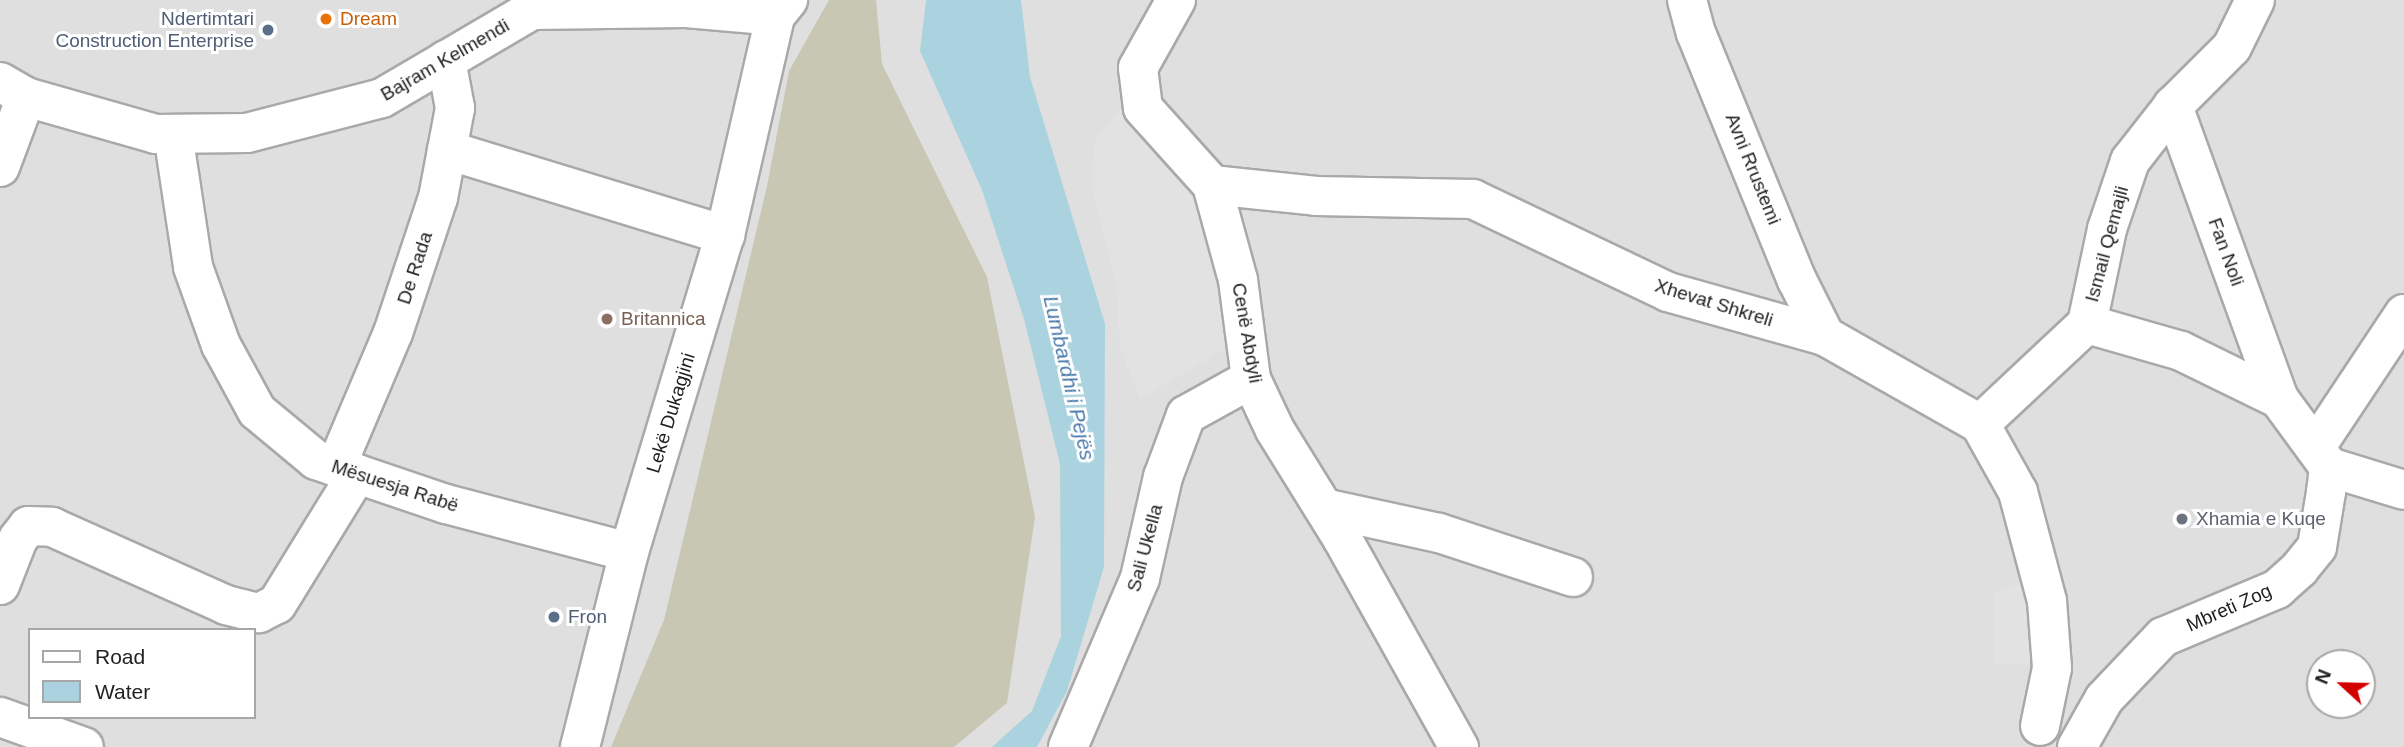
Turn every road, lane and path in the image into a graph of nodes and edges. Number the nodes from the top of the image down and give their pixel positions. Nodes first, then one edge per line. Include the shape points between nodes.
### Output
1 (1176, 0) edge
2 (1686, 0) edge
3 (2256, 0) edge
4 (781, 8) edge
5 (446, 60) junction
6 (13, 89) edge
7 (2173, 106) junction
8 (173, 134) junction
9 (447, 150) junction
10 (0, 167) edge
11 (1212, 185) junction
12 (725, 234) junction
13 (2404, 314) edge
14 (2087, 324) junction
15 (1825, 336) junction
16 (1251, 379) junction
17 (2279, 399) junction
18 (1980, 424) junction
19 (2322, 458) junction
20 (346, 470) junction
21 (2404, 490) edge
22 (1324, 508) junction
23 (629, 552) junction
24 (1573, 576) dead end
25 (0, 585) edge
26 (0, 717) edge
27 (2040, 726) dead end
28 (84, 747) edge
29 (580, 747) edge
30 (1068, 747) edge
31 (1459, 747) edge
32 (2077, 747) edge

1 - 11 street via 1138,68 1143,108
2 - 15 street, Avni Rrustemi via 1797,280
3 - 7 street, Ismail Qemajli via 2232,47
4 - 5 street, Bajram Kelmendi via 532,10
4 - 12 street, Lekë Dukagjini
5 - 8 street, Bajram Kelmendi via 382,98 247,133
5 - 9 street, De Rada via 455,108
6 - 8 street, Bajram Kelmendi via 156,134
6 - 10 street
7 - 14 street, Ismail Qemajli via 2130,161 2107,229
7 - 17 street, Fan Noli
8 - 20 street, Mësuesja Rabë via 193,267 221,345 257,411 316,460
9 - 12 street
9 - 20 street, De Rada via 438,198
11 - 15 street, Xhevat Shkreli via 1316,196 1473,198 1668,292
11 - 16 street, Cenë Abdyli via 1238,280
12 - 23 street, Lekë Dukagjini
13 - 19 street
14 - 17 street, Fan Noli via 2181,351
14 - 18 street
15 - 18 street, Xhevat Shkreli
16 - 22 street, Cenë Abdyli via 1275,430
16 - 30 street, Sali Ukella via 1186,415 1163,477 1140,578
17 - 19 street, Fan Noli
18 - 27 street via 2018,492 2047,601 2052,668
19 - 21 street
19 - 32 street, Mbreti Zog via 2317,547 2300,568 2277,589 2163,637 2104,699
20 - 23 street, Mësuesja Rabë via 446,504
20 - 25 street, De Rada via 277,604 259,613 226,605 52,527 28,526
22 - 24 street via 1439,533
22 - 31 street, Cenë Abdyli
23 - 29 street, Lekë Dukagjini
26 - 28 street

